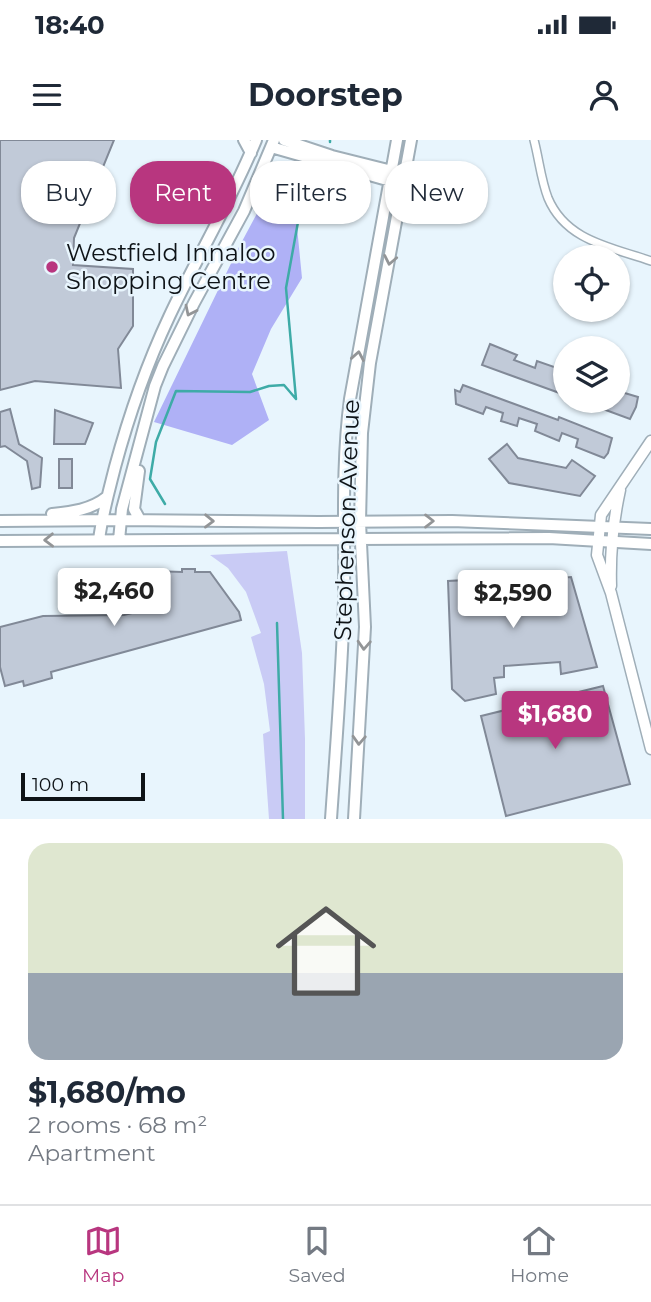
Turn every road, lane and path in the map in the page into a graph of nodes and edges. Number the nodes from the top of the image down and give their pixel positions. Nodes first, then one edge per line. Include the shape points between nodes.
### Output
1 (252, 140) edge
2 (284, 140) edge
3 (397, 140) edge
4 (411, 140) edge
5 (534, 140) edge
6 (273, 144) edge
7 (394, 161) edge
8 (408, 161) edge
9 (385, 174) edge
10 (385, 174) edge
11 (385, 208) edge
12 (396, 224) edge
13 (651, 261) edge
14 (141, 434) junction
15 (651, 440) edge
16 (621, 486) junction
17 (107, 497) junction
18 (102, 520) junction
19 (121, 520) junction
20 (141, 520) junction
21 (0, 521) edge
22 (15, 521) junction
23 (344, 521) junction
24 (360, 522) junction
25 (599, 527) junction
26 (613, 527) junction
27 (651, 529) edge
28 (344, 539) junction
29 (361, 539) junction
30 (99, 540) junction
31 (119, 540) junction
32 (0, 541) edge
33 (598, 542) junction
34 (612, 542) junction
35 (651, 544) edge
36 (611, 593) junction
37 (651, 748) edge
38 (331, 819) edge
39 (354, 819) edge

1 - 6 street
1 - 17 main road via 251,153 142,377
2 - 9 main road
3 - 7 main road, Stephenson Avenue
4 - 8 main road, Stephenson Avenue
5 - 13 street via 547,196 568,228 586,239
6 - 10 main road
6 -> 14 main road via 244,211 163,366
23 -> 11 main road, Stephenson Avenue via 349,400
12 -> 24 main road, Stephenson Avenue via 370,363 362,433
14 - 19 main road
14 - 20 main road via 134,509
15 - 16 main road
16 - 25 main road via 600,514
16 - 26 main road
17 - 18 main road
17 - 22 main road via 71,512
18 - 19 main road
18 - 22 main road
18 - 30 main road
19 - 20 main road
19 - 31 main road
20 -> 23 main road
21 - 22 main road
23 - 24 main road
23 - 28 main road, Stephenson Avenue
24 -> 25 main road
24 - 29 main road, Stephenson Avenue
25 - 26 main road
25 - 33 main road
26 - 27 main road
26 - 34 main road
28 - 29 main road
28 - 31 main road
28 - 38 main road, Stephenson Avenue
29 - 33 main road
29 -> 39 main road, Stephenson Avenue via 365,627
30 - 31 main road
30 -> 32 main road
33 - 34 main road
33 - 36 main road via 597,557
34 - 35 main road
34 - 36 main road
36 - 37 main road

